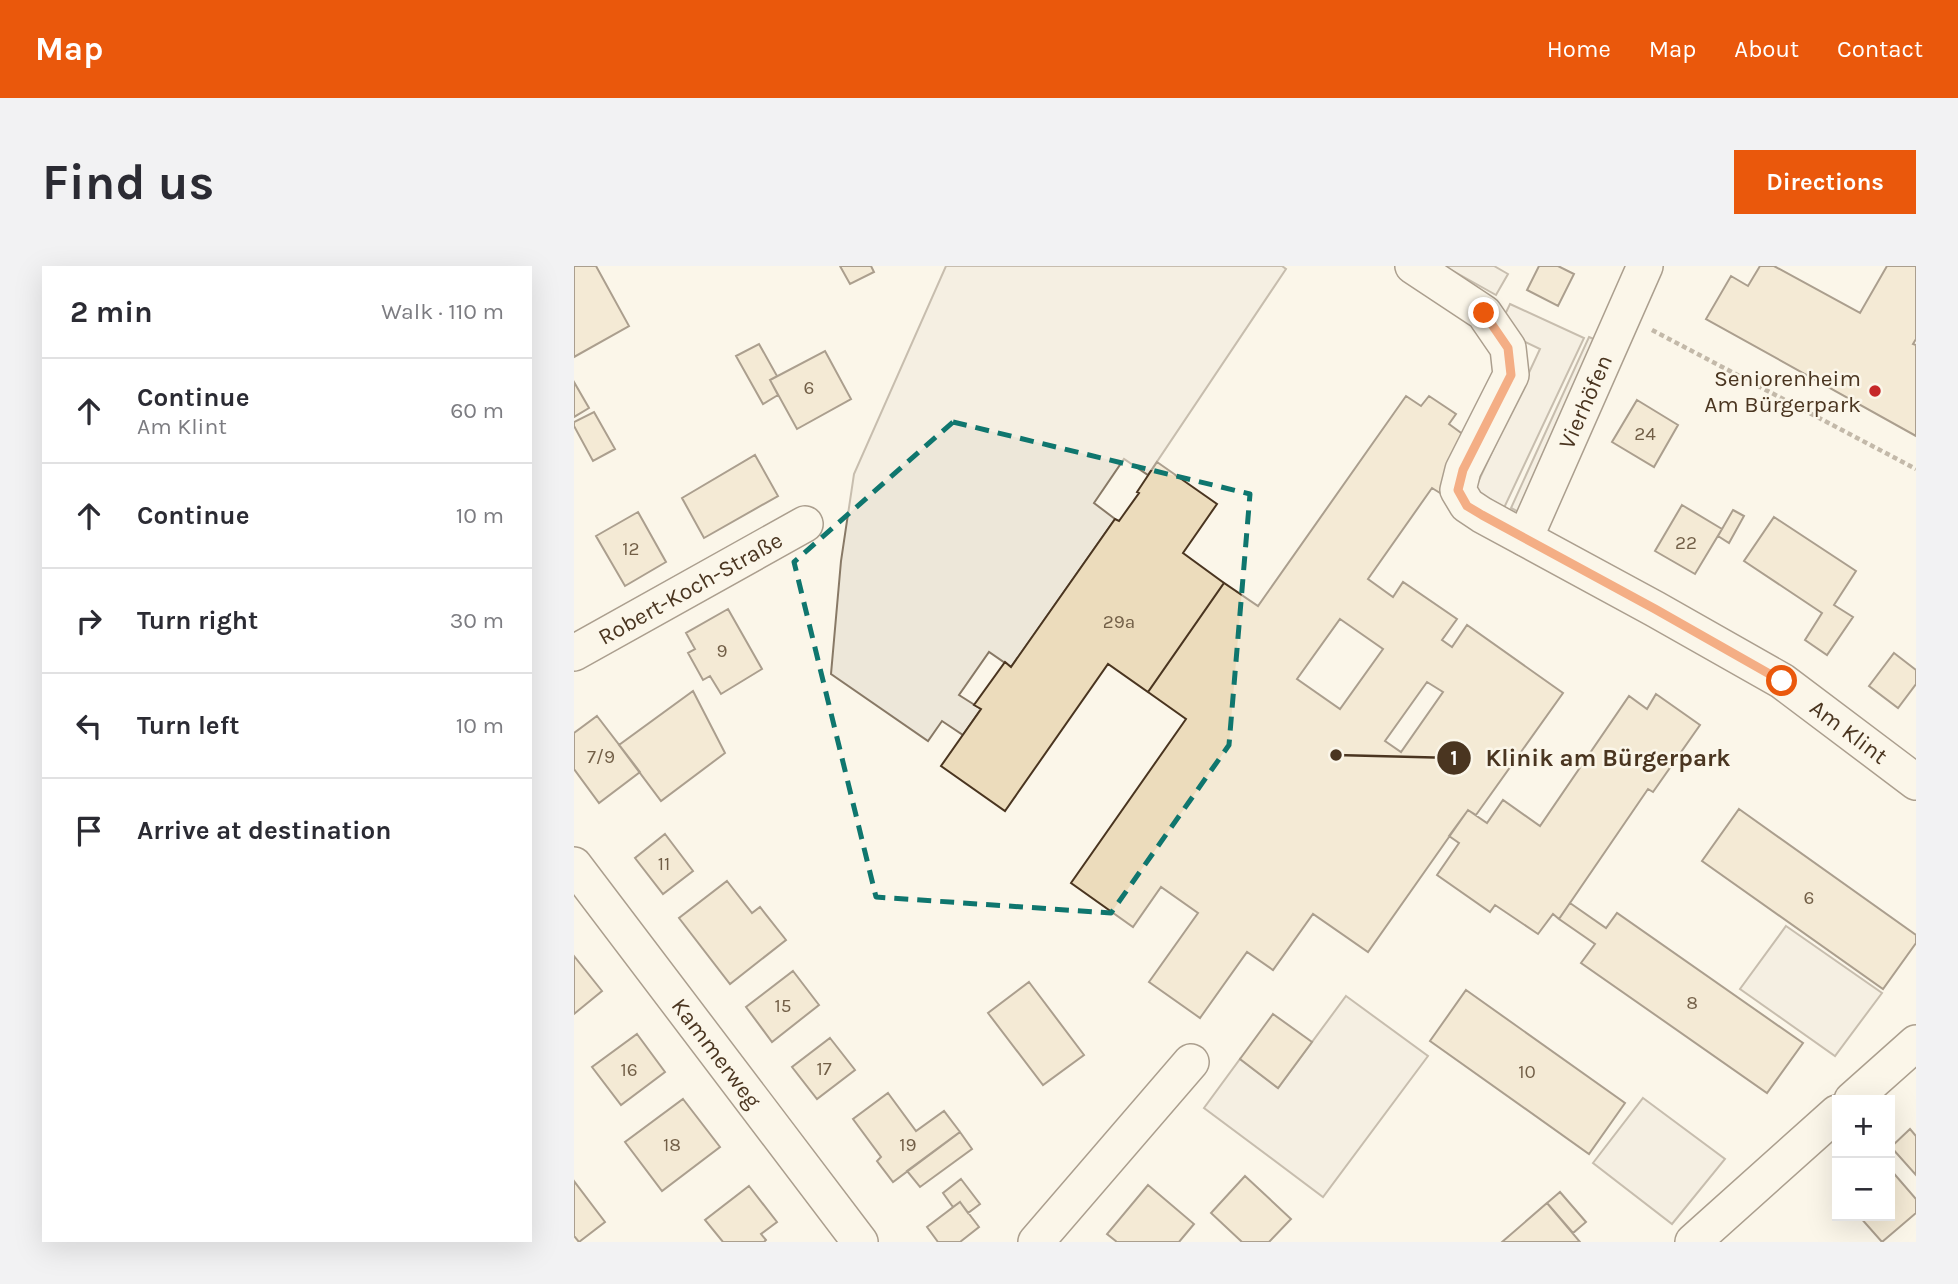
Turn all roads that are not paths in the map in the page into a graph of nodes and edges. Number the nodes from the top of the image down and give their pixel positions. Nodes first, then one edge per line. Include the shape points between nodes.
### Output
1 (1413, 266) edge
2 (1644, 266) edge
3 (805, 524) dead end
4 (1525, 538) junction
5 (574, 653) edge
6 (1916, 782) edge
7 (574, 865) edge
8 (1916, 1043) edge
9 (1191, 1062) dead end
10 (1858, 1095) edge
11 (1832, 1118) edge
12 (859, 1242) edge
13 (1036, 1242) edge
14 (1693, 1242) edge

1 - 4 street, Am Klint via 1484,313 1508,348 1511,375 1463,470 1458,490 1467,506
2 - 4 street, Vierhöfen
3 - 5 street, Robert-Koch-Straße
4 - 6 street, Am Klint via 1782,681
7 - 12 street, Kammerweg
8 - 10 street
9 - 13 street
11 - 14 street

